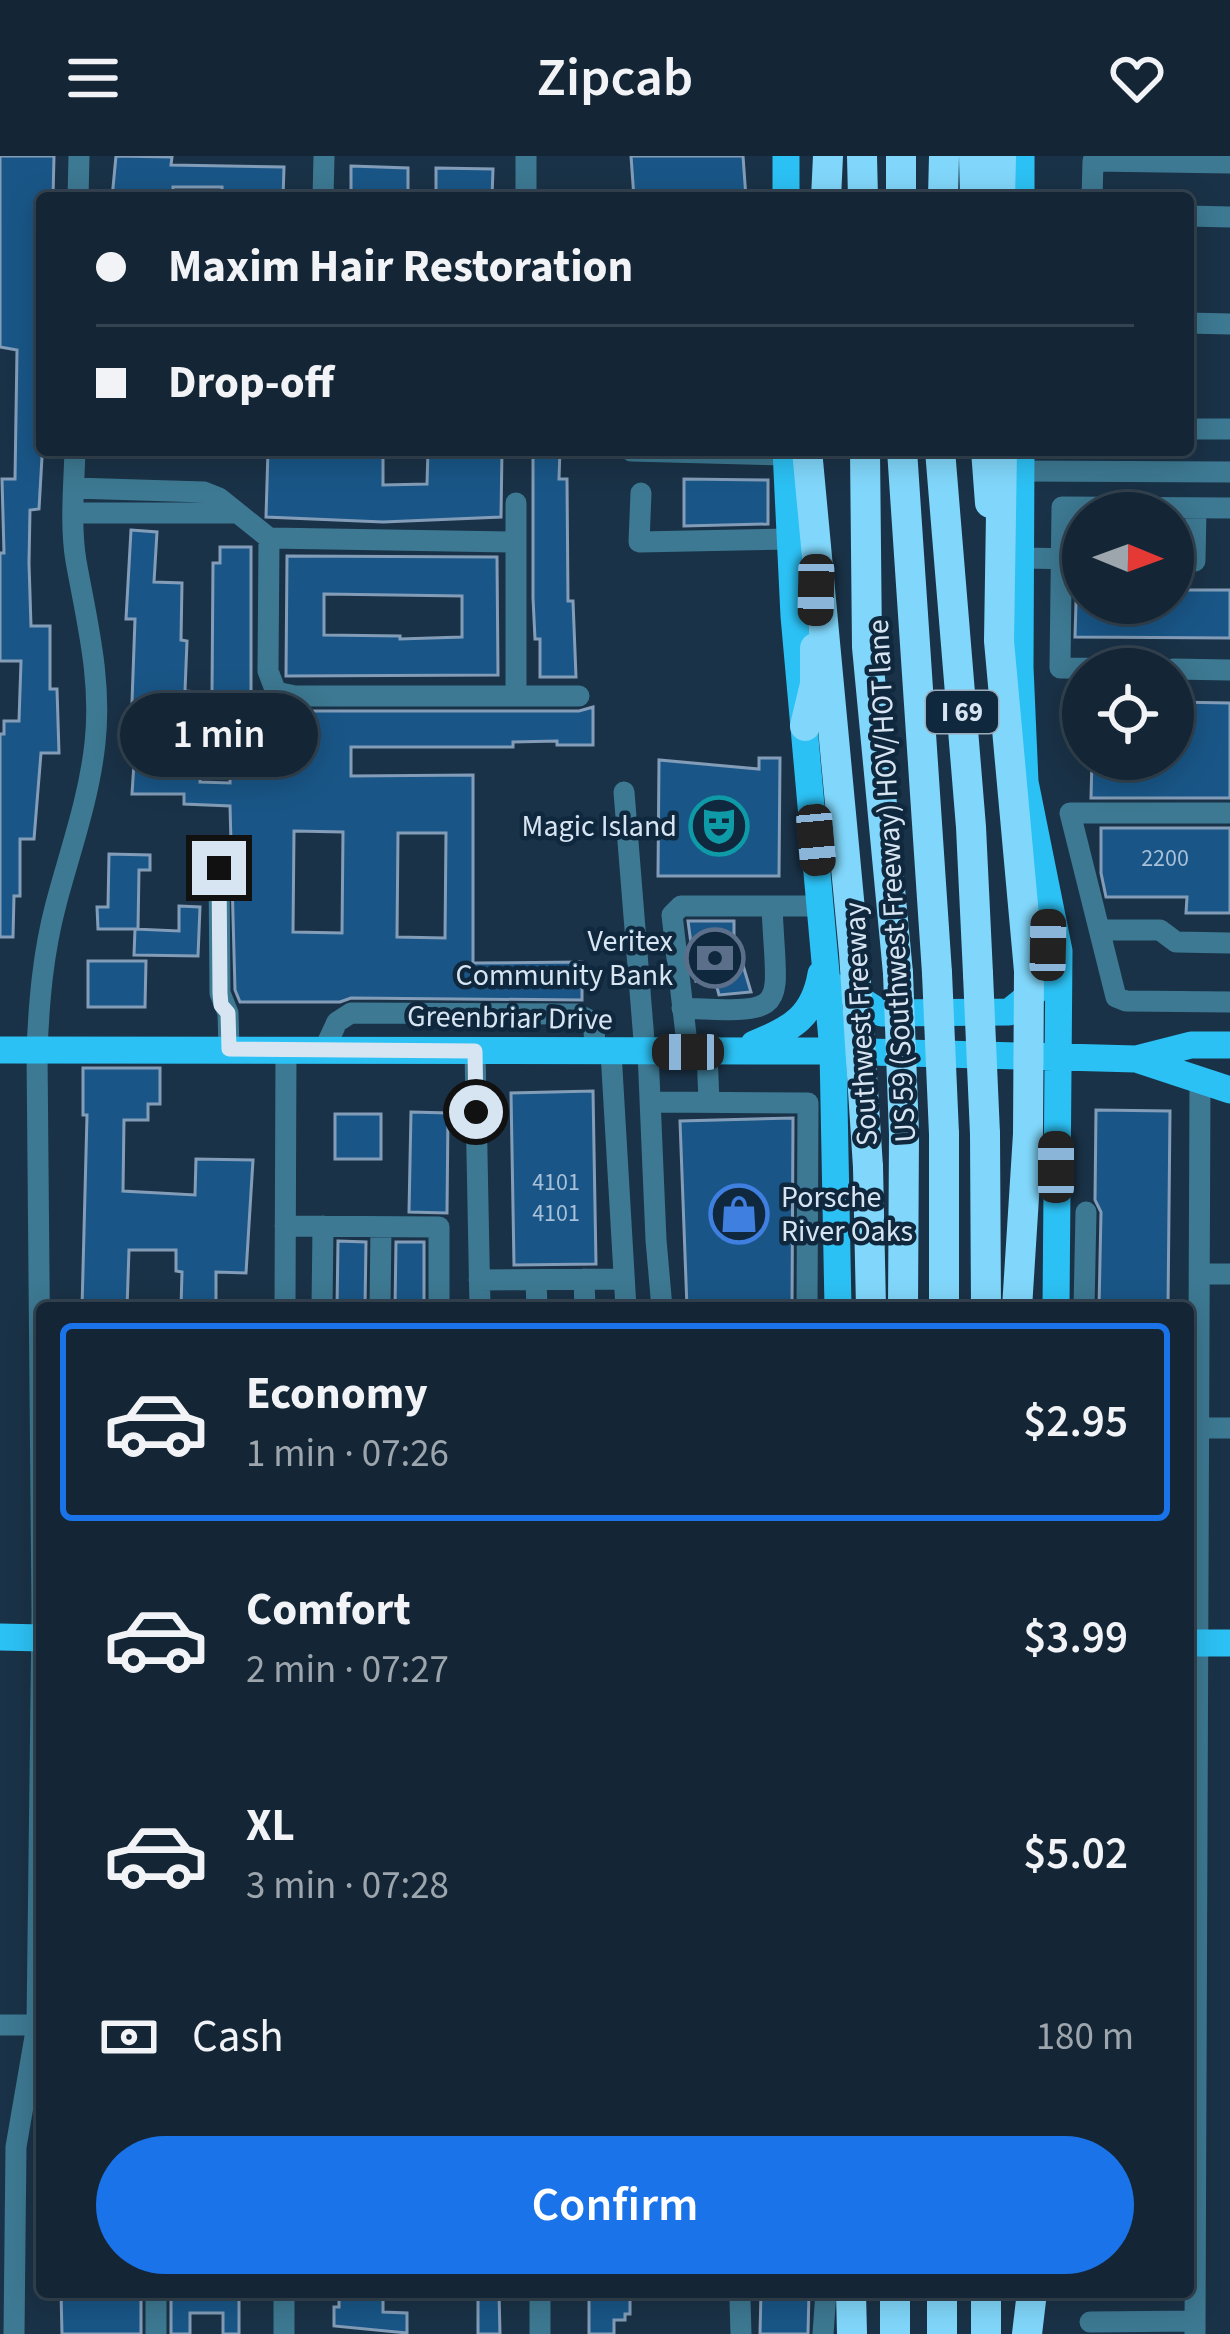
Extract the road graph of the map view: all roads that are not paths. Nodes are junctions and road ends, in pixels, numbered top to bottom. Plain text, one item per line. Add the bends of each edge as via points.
1 (79, 156) edge
2 (324, 156) edge
3 (526, 156) edge
4 (786, 156) edge
5 (807, 156) edge
6 (828, 156) edge
7 (862, 156) edge
8 (901, 156) edge
9 (944, 156) edge
10 (974, 156) edge
11 (1001, 156) edge
12 (1022, 156) edge
13 (1230, 163) edge
14 (78, 192) edge
15 (323, 192) edge
16 (526, 192) edge
17 (786, 192) edge
18 (808, 192) edge
19 (826, 192) edge
20 (863, 192) edge
21 (901, 192) edge
22 (943, 192) edge
23 (975, 192) edge
24 (1000, 192) edge
25 (1022, 192) edge
26 (1092, 192) edge
27 (1194, 216) edge
28 (1230, 217) edge
29 (1194, 323) edge
30 (1230, 324) edge
31 (1194, 428) edge
32 (1230, 429) edge
33 (74, 456) edge
34 (793, 456) edge
35 (793, 456) edge
36 (819, 456) edge
37 (865, 456) edge
38 (902, 456) edge
39 (940, 456) edge
40 (987, 456) edge
41 (1014, 457) edge
42 (1230, 472) edge
43 (74, 488) junction
44 (152, 489) junction
45 (641, 493) dead end
46 (516, 503) dead end
47 (1196, 508) joint
48 (1230, 508) edge
49 (73, 513) junction
50 (235, 513) junction
51 (152, 514) junction
52 (269, 538) junction
53 (790, 539) junction
54 (516, 542) junction
55 (1020, 558) junction
56 (1062, 559) edge
57 (1194, 561) edge
58 (1194, 669) edge
59 (1230, 670) edge
60 (516, 696) junction
61 (579, 696) dead end
62 (805, 726) junction
63 (1025, 782) junction
64 (624, 793) dead end
65 (1230, 813) edge
66 (1075, 831) junction
67 (1037, 836) junction
68 (219, 868) dead end
69 (1049, 891) junction
70 (772, 906) junction
71 (821, 906) junction
72 (1100, 930) junction
73 (1230, 943) edge
74 (825, 952) junction
75 (1230, 1002) edge
76 (682, 1008) junction
77 (1230, 1045) edge
78 (229, 1049) junction
79 (286, 1049) junction
80 (0, 1050) edge
81 (324, 1050) junction
82 (37, 1051) junction
83 (475, 1051) junction
84 (833, 1051) junction
85 (604, 1052) junction
86 (710, 1052) junction
87 (646, 1053) junction
88 (1057, 1057) junction
89 (1136, 1058) junction
90 (1200, 1080) junction
91 (1230, 1090) edge
92 (650, 1102) junction
93 (709, 1102) junction
94 (1086, 1212) dead end
95 (285, 1226) junction
96 (322, 1226) junction
97 (381, 1227) junction
98 (1200, 1274) junction
99 (1230, 1274) edge
100 (584, 1279) junction
101 (624, 1279) junction
102 (479, 1280) junction
103 (536, 1280) junction
104 (39, 1302) edge
105 (285, 1302) edge
106 (322, 1302) edge
107 (380, 1302) edge
108 (439, 1302) edge
109 (480, 1302) edge
110 (537, 1302) edge
111 (585, 1302) edge
112 (626, 1302) edge
113 (662, 1302) edge
114 (807, 1302) edge
115 (838, 1302) edge
116 (871, 1302) edge
117 (903, 1302) edge
118 (944, 1302) edge
119 (986, 1302) edge
120 (1017, 1302) edge
121 (1056, 1302) edge
122 (1084, 1302) edge
123 (1194, 1391) edge
124 (1200, 1427) junction
125 (1230, 1428) edge
126 (1194, 1456) edge
127 (0, 1637) edge
128 (36, 1638) edge
129 (1230, 1642) edge
130 (1194, 1643) edge
131 (1194, 1686) edge
132 (1194, 1739) edge
133 (0, 2025) edge
134 (36, 2025) edge
135 (36, 2031) edge
136 (1194, 2059) edge
137 (156, 2298) edge
138 (284, 2298) edge
139 (540, 2298) edge
140 (826, 2298) edge
141 (850, 2298) edge
142 (896, 2298) edge
143 (942, 2298) edge
144 (986, 2298) edge
145 (1031, 2298) edge
146 (740, 2301) dead end
147 (1090, 2322) dead end
148 (1195, 2327) edge
149 (14, 2334) edge
150 (156, 2334) edge
151 (284, 2334) edge
152 (539, 2334) edge
153 (741, 2334) edge
154 (824, 2334) edge
155 (852, 2334) edge
156 (895, 2334) edge
157 (942, 2334) edge
158 (986, 2334) edge
159 (1028, 2334) edge

1 - 14 street
2 - 15 street
3 - 16 street
4 - 17 main road
5 - 18 highway
6 - 19 highway
7 - 20 highway
8 - 21 highway
9 - 22 highway
10 - 23 highway
11 - 24 highway
12 - 25 main road
13 - 26 street via 1093,161
27 - 28 street
29 - 30 street
31 - 32 street
33 - 43 street
34 - 53 main road
35 - 116 highway, bridge via 854,953
36 - 62 highway via 815,684
37 - 117 highway, Southwest Freeway, bridge via 867,647 898,974
38 - 118 highway, US 59 (Southwest Freeway) HOV/HOT lane, bridge via 937,973
39 - 119 highway, I 69, bridge via 971,827
40 - 63 highway via 1003,650
41 - 42 street
41 - 55 main road
41 - 120 highway, bridge via 999,641 1029,971
43 - 44 street
43 - 49 street
44 - 50 street via 204,492
44 - 51 street
45 - 53 street via 639,542
46 - 54 street
47 - 48 street
47 - 57 street
49 - 51 street
49 - 82 street via 94,646 95,743 46,945
50 - 51 street
50 - 52 street
52 - 54 street
52 - 60 street via 268,670 276,692
53 - 62 main road
54 - 60 street
55 - 56 street
55 - 63 main road
58 - 59 street
60 - 61 street
62 - 71 main road
63 - 67 main road
64 - 87 street
65 - 66 street via 1070,812
66 - 67 street
66 - 72 street
67 - 69 main road
68 - 78 street
69 - 74 main road via 1040,987 1009,1012 881,1013 845,993
69 - 88 main road via 1058,951
70 - 71 street
70 - 76 street via 770,1003 745,1012
70 - 76 street via 681,906 672,915
71 - 74 main road
72 - 73 street
72 - 75 street via 1116,997
74 - 84 main road
74 - 86 main road via 810,1012 792,1029
76 - 86 street
77 - 89 main road
78 - 79 main road, Greenbriar Drive
78 - 82 main road, Greenbriar Drive
79 - 81 main road, Greenbriar Drive
79 - 95 street
80 - 82 main road, Greenbriar Drive
81 - 83 main road, Greenbriar Drive
81 - 85 street via 337,1022 352,1013 577,1014 593,1022
82 - 104 street
83 - 85 main road, Greenbriar Drive
83 - 102 street
84 - 86 main road, Greenbriar Drive
84 - 88 main road, Greenbriar Drive
84 - 115 main road
85 - 87 main road, Greenbriar Drive
85 - 101 street
86 - 87 main road, Greenbriar Drive
86 - 93 street
87 - 92 street
88 - 89 main road, Greenbriar Drive
88 - 121 main road
89 - 90 main road, Greenbriar Drive
90 - 91 main road, Greenbriar Drive
90 - 98 street
92 - 93 street
92 - 113 street
93 - 114 street via 808,1103
94 - 122 street
95 - 96 street
95 - 105 street
96 - 97 street
96 - 106 street
97 - 107 street
97 - 108 street via 440,1227
98 - 99 street
98 - 123 street
100 - 101 street
100 - 103 street
100 - 111 street
101 - 112 street
102 - 103 street
102 - 109 street
103 - 110 street
123 - 124 street
124 - 125 street
124 - 126 street
126 - 130 street
127 - 128 main road
129 - 130 main road
130 - 131 street
131 - 132 street
133 - 134 street
135 - 149 street via 16,2146
136 - 148 street
137 - 150 street
138 - 151 street
139 - 152 street
140 - 154 street
141 - 155 highway
142 - 156 highway
143 - 157 highway
144 - 158 highway
145 - 159 highway
146 - 153 street
147 - 148 street

